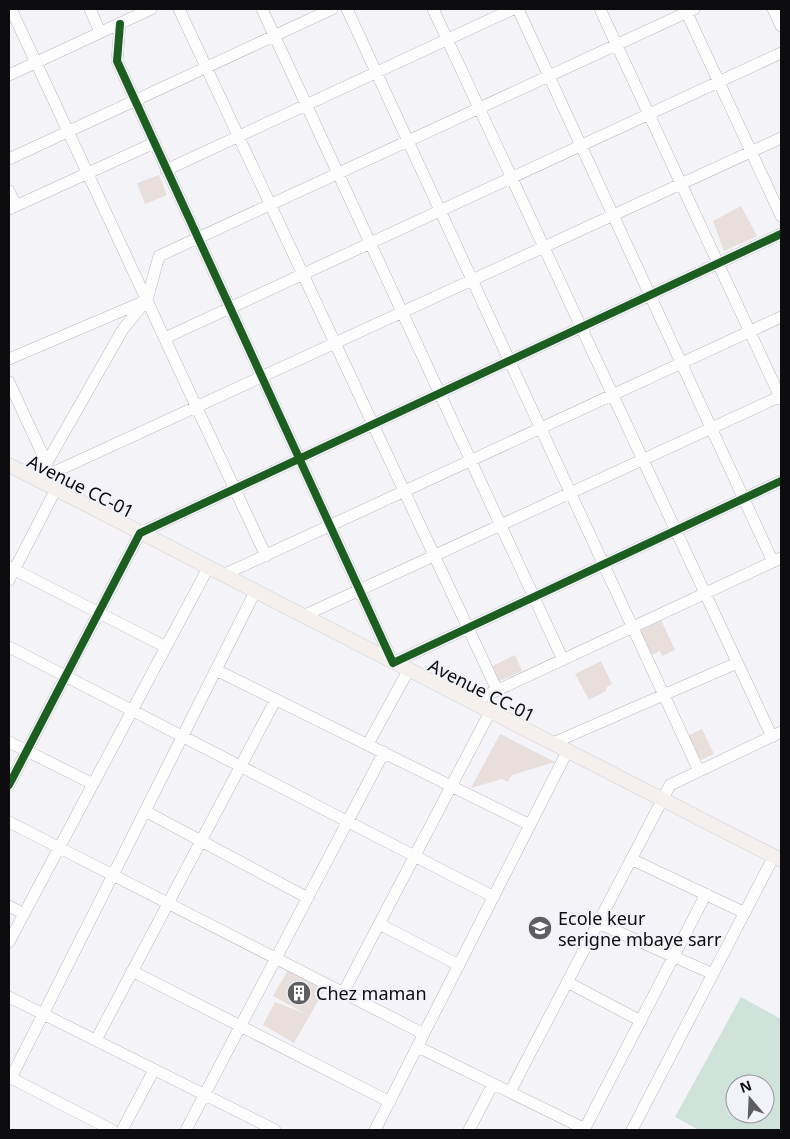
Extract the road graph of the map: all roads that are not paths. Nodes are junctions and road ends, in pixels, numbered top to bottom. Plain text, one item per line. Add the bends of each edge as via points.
1 (11, 9) edge
2 (90, 9) edge
3 (151, 9) edge
4 (179, 9) edge
5 (262, 9) edge
6 (332, 9) edge
7 (347, 9) edge
8 (433, 9) edge
9 (512, 9) edge
10 (518, 9) edge
11 (600, 9) edge
12 (773, 9) edge
13 (689, 10) edge
14 (120, 24) junction
15 (781, 26) edge
16 (100, 32) junction
17 (274, 36) junction
18 (447, 39) junction
19 (617, 44) junction
20 (781, 53) edge
21 (36, 62) junction
22 (206, 67) junction
23 (376, 72) junction
24 (9, 74) edge
25 (549, 76) junction
26 (719, 82) junction
27 (134, 101) junction
28 (306, 105) junction
29 (479, 108) junction
30 (649, 114) junction
31 (68, 131) junction
32 (238, 136) junction
33 (781, 138) edge
34 (408, 141) junction
35 (154, 143) junction
36 (581, 146) junction
37 (751, 152) junction
38 (9, 159) edge
39 (166, 170) junction
40 (88, 173) junction
41 (338, 173) junction
42 (511, 178) junction
43 (681, 183) junction
44 (9, 191) edge
45 (270, 204) junction
46 (12, 208) edge
47 (440, 211) junction
48 (613, 215) junction
49 (781, 216) edge
50 (781, 234) edge
51 (198, 238) junction
52 (370, 243) junction
53 (543, 247) junction
54 (718, 263) junction
55 (303, 274) junction
56 (472, 280) junction
57 (650, 295) junction
58 (147, 300) junction
59 (230, 308) junction
60 (402, 312) junction
61 (781, 317) edge
62 (580, 328) junction
63 (750, 332) junction
64 (165, 338) junction
65 (335, 343) junction
66 (9, 359) edge
67 (509, 360) junction
68 (682, 363) junction
69 (261, 377) junction
70 (9, 382) edge
71 (440, 393) junction
72 (612, 395) junction
73 (781, 397) edge
74 (197, 406) junction
75 (373, 424) junction
76 (541, 428) junction
77 (711, 428) junction
78 (299, 459) junction
79 (642, 460) junction
80 (471, 461) junction
81 (47, 464) junction
82 (9, 465) edge
83 (38, 480) junction
84 (781, 481) edge
85 (235, 488) junction
86 (56, 489) junction
87 (404, 492) junction
88 (571, 493) junction
89 (744, 499) junction
90 (501, 525) junction
91 (330, 526) junction
92 (676, 530) junction
93 (140, 533) junction
94 (266, 556) junction
95 (434, 556) junction
96 (777, 560) edge
97 (604, 564) junction
98 (208, 568) junction
99 (11, 572) edge
100 (223, 576) junction
101 (359, 590) junction
102 (255, 592) junction
103 (705, 594) junction
104 (534, 597) junction
105 (99, 612) junction
106 (302, 616) junction
107 (633, 627) junction
108 (468, 628) junction
109 (166, 646) junction
110 (9, 647) edge
111 (563, 660) junction
112 (737, 662) junction
113 (393, 663) junction
114 (216, 670) junction
115 (408, 671) junction
116 (66, 676) junction
117 (497, 690) junction
118 (664, 695) junction
119 (276, 699) junction
120 (472, 702) junction
121 (132, 711) junction
122 (490, 712) junction
123 (777, 734) edge
124 (183, 737) junction
125 (9, 742) edge
126 (553, 743) junction
127 (368, 744) junction
128 (568, 750) junction
129 (26, 752) junction
130 (384, 752) junction
131 (240, 766) junction
132 (699, 771) junction
133 (93, 784) junction
134 (9, 785) edge
135 (451, 786) junction
136 (662, 799) junction
137 (145, 811) junction
138 (9, 822) edge
139 (348, 822) junction
140 (530, 825) junction
141 (201, 840) junction
142 (59, 848) junction
143 (415, 856) junction
144 (778, 858) edge
145 (631, 859) junction
146 (113, 875) junction
147 (706, 894) junction
148 (494, 897) junction
149 (308, 898) junction
150 (168, 903) junction
151 (9, 906) edge
152 (745, 913) junction
153 (24, 914) junction
154 (598, 922) junction
155 (379, 924) junction
156 (9, 942) edge
157 (674, 956) junction
158 (276, 959) junction
159 (459, 965) junction
160 (132, 971) junction
161 (713, 974) junction
162 (567, 982) junction
163 (343, 993) junction
164 (9, 997) edge
165 (43, 1014) junction
166 (641, 1021) junction
167 (241, 1026) junction
168 (424, 1034) junction
169 (96, 1040) junction
170 (418, 1047) junction
171 (154, 1070) junction
172 (10, 1077) edge
173 (493, 1084) junction
174 (510, 1092) junction
175 (205, 1095) junction
176 (390, 1102) junction
177 (112, 1130) edge
178 (122, 1130) edge
179 (186, 1130) edge
180 (275, 1130) edge
181 (375, 1130) edge
182 (469, 1130) edge
183 (585, 1130) edge
184 (632, 1130) edge

1 - 21 street
2 - 16 street
3 - 14 street
4 - 22 street
5 - 17 street
6 - 17 street
7 - 23 street
8 - 18 street
9 - 18 street
10 - 25 street
11 - 19 street
12 - 15 street
13 - 19 street
13 - 26 street
14 - 16 street
14 - 27 street via 117,60
16 - 21 street
17 - 22 street
17 - 28 street
18 - 23 street
18 - 29 street
19 - 25 street
19 - 30 street
20 - 26 street
21 - 24 street
21 - 31 street
22 - 27 street
22 - 32 street
23 - 28 street
23 - 34 street
25 - 29 street
25 - 36 street
26 - 30 street
26 - 37 street
27 - 31 street
27 - 35 street
28 - 32 street
28 - 41 street
29 - 34 street
29 - 42 street
30 - 36 street
30 - 43 street
31 - 38 street
31 - 40 street
32 - 39 street
32 - 45 street
33 - 37 street
34 - 41 street
34 - 47 street
35 - 39 street
35 - 40 street
36 - 42 street
36 - 48 street
37 - 43 street
37 - 49 street
39 - 51 street
40 - 46 street
40 - 58 street
41 - 45 street
41 - 52 street
42 - 47 street
42 - 53 street
43 - 48 street
43 - 54 street
44 - 46 street
45 - 51 street
45 - 55 street
47 - 52 street
47 - 56 street
48 - 53 street
48 - 57 street
50 - 54 street
51 - 58 street via 158,256
51 - 59 street
52 - 55 street
52 - 60 street
53 - 56 street
53 - 62 street
54 - 57 street
54 - 63 street
55 - 59 street
55 - 65 street
56 - 60 street
56 - 67 street
57 - 62 street
57 - 68 street
58 - 64 street
58 - 66 street
58 - 81 street via 123,329
59 - 64 street
59 - 69 street
60 - 65 street
60 - 71 street
61 - 63 street
62 - 67 street
62 - 72 street
63 - 68 street
63 - 73 street
64 - 74 street
65 - 69 street
65 - 75 street
67 - 71 street
67 - 76 street
68 - 72 street
68 - 77 street
69 - 74 street
69 - 78 street
70 - 81 street
71 - 75 street
71 - 80 street
72 - 76 street
72 - 79 street
73 - 77 street
74 - 83 street
74 - 85 street
75 - 78 street
75 - 87 street
76 - 80 street
76 - 88 street
77 - 79 street
77 - 89 street
78 - 85 street
78 - 91 street
79 - 88 street
79 - 92 street
80 - 87 street
80 - 90 street
81 - 83 street
82 - 83 main road, Avenue CC-01
83 - 86 main road, Avenue CC-01
84 - 89 street
85 - 93 street
85 - 94 street
86 - 93 main road, Avenue CC-01
86 - 99 street
87 - 91 street
87 - 95 street
88 - 90 street
88 - 97 street
89 - 92 street
89 - 96 street
90 - 95 street
90 - 104 street
91 - 94 street
91 - 101 street
92 - 97 street
92 - 103 street
93 - 98 main road, Avenue CC-01
93 - 105 street
94 - 100 street
95 - 101 street
95 - 108 street
96 - 103 street
97 - 104 street
97 - 107 street
98 - 100 main road, Avenue CC-01
98 - 109 street
99 - 105 street
100 - 102 main road, Avenue CC-01
101 - 106 street
101 - 113 street
102 - 106 main road, Avenue CC-01
102 - 114 street
103 - 107 street
103 - 112 street
104 - 108 street
104 - 111 street
105 - 109 street
105 - 116 street
106 - 113 main road, Avenue CC-01
107 - 111 street
107 - 118 street
108 - 113 street
108 - 117 street
109 - 121 street
110 - 116 street
111 - 117 street
112 - 118 street
112 - 123 street
113 - 115 main road, Avenue CC-01
114 - 119 street
114 - 124 street
115 - 120 main road, Avenue CC-01
115 - 127 street
116 - 121 street
116 - 129 street
117 - 120 street
118 - 126 street
118 - 132 street
119 - 127 street
119 - 131 street
120 - 122 main road, Avenue CC-01
121 - 124 street
121 - 133 street
122 - 126 main road, Avenue CC-01
122 - 135 street
123 - 132 street
124 - 131 street
124 - 137 street
125 - 129 street
126 - 128 main road, Avenue CC-01
127 - 130 street
128 - 136 main road, Avenue CC-01
128 - 140 street
129 - 133 street
129 - 134 street
130 - 135 street
130 - 139 street
131 - 139 street
131 - 141 street
132 - 136 street via 670,785
133 - 142 street
135 - 140 street
135 - 143 street
136 - 144 main road, Avenue CC-01
136 - 145 street
137 - 141 street
137 - 146 street
138 - 142 street
139 - 143 street
139 - 149 street
140 - 148 street
141 - 149 street
141 - 150 street
142 - 146 street
142 - 153 street
143 - 148 street
143 - 155 street
144 - 152 street
145 - 147 street
145 - 154 street
146 - 150 street
146 - 165 street
147 - 152 street
147 - 157 street
148 - 159 street
149 - 158 street
150 - 158 street
150 - 160 street
151 - 153 street
152 - 161 street
153 - 156 street
154 - 157 street
154 - 162 street
155 - 159 street
155 - 163 street
157 - 161 street
157 - 166 street
158 - 163 street
158 - 167 street
159 - 168 street
160 - 167 street
160 - 169 street
161 - 184 street
162 - 166 street
162 - 174 street
163 - 168 street
164 - 165 street
165 - 169 street
165 - 172 street
166 - 183 street
167 - 175 street
167 - 176 street
168 - 170 street
169 - 171 street
170 - 173 street
170 - 176 street
171 - 175 street
171 - 178 street
172 - 177 street
173 - 174 street
173 - 182 street
174 - 183 street
175 - 179 street
175 - 180 street
176 - 181 street

